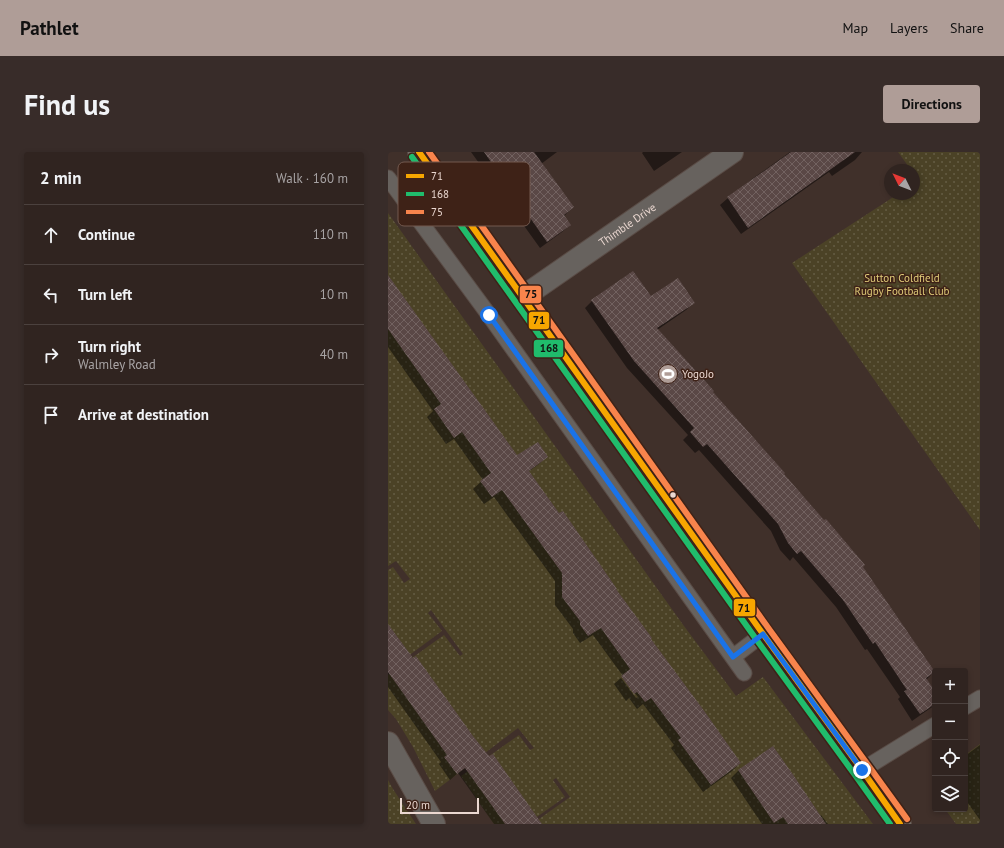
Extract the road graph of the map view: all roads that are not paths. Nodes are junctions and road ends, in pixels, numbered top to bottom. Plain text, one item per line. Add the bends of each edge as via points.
1 (419, 152) edge
2 (732, 152) edge
3 (426, 162) edge
4 (388, 178) edge
5 (398, 192) edge
6 (423, 226) edge
7 (472, 226) edge
8 (523, 297) junction
9 (763, 634) junction
10 (733, 657) junction
11 (744, 673) dead end
12 (980, 698) edge
13 (968, 705) edge
14 (932, 728) edge
15 (388, 743) edge
16 (862, 770) junction
17 (434, 824) edge
18 (900, 824) edge

1 - 3 main road
2 - 8 street, Thimble Drive
4 - 5 lane
6 - 10 lane
7 - 8 main road
8 - 9 main road
9 - 10 lane
9 - 16 main road
10 - 11 lane
12 - 13 lane
14 - 16 lane
15 - 17 street
16 - 18 main road

